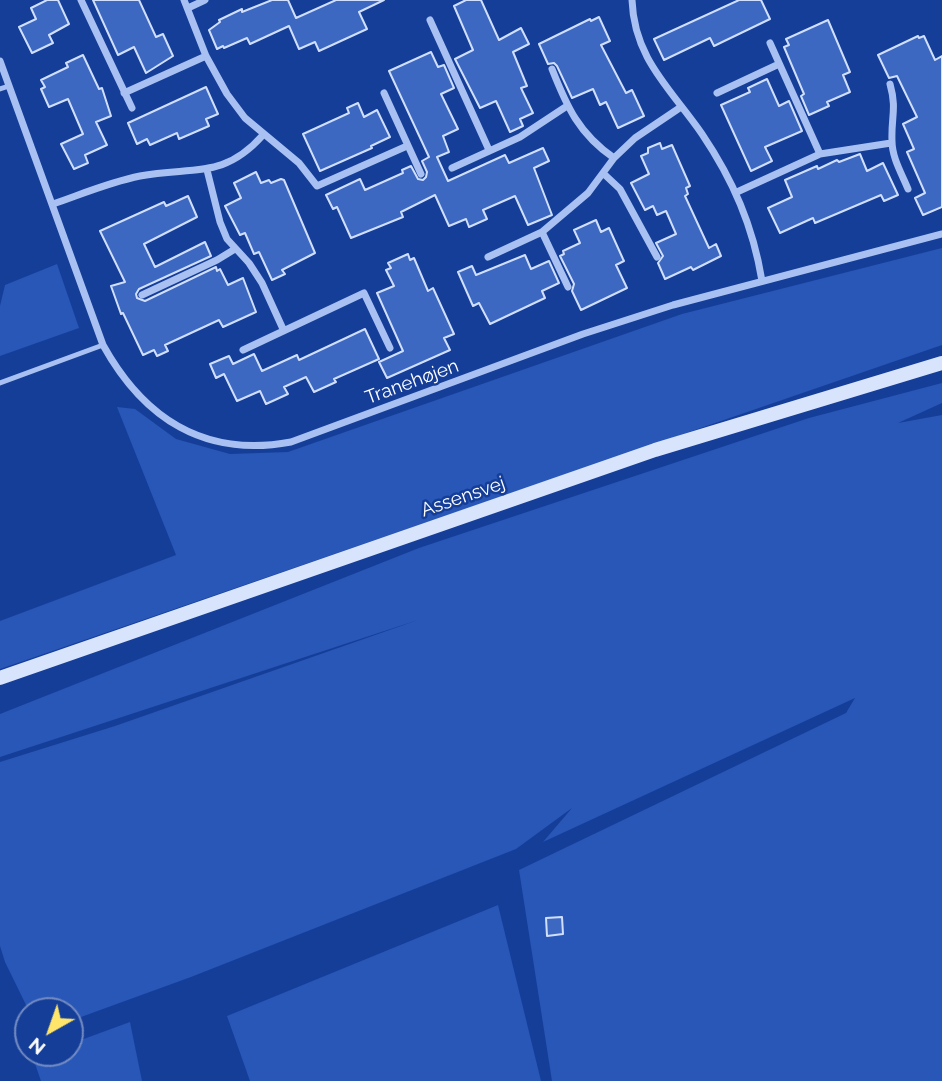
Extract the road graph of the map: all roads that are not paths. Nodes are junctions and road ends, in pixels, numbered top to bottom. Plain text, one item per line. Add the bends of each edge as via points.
1 (81, 0) edge
2 (205, 0) edge
3 (632, 0) edge
4 (186, 4) edge
5 (430, 20) dead end
6 (770, 43) dead end
7 (206, 56) junction
8 (0, 61) edge
9 (779, 64) junction
10 (552, 69) dead end
11 (890, 84) dead end
12 (9, 86) junction
13 (0, 89) edge
14 (124, 93) junction
15 (384, 93) dead end
16 (718, 93) dead end
17 (567, 106) junction
18 (681, 107) junction
19 (132, 108) dead end
20 (263, 135) junction
21 (891, 143) junction
22 (407, 146) junction
23 (489, 150) junction
24 (820, 154) junction
25 (614, 158) junction
26 (452, 168) dead end
27 (207, 170) junction
28 (421, 174) dead end
29 (604, 174) junction
30 (908, 189) dead end
31 (737, 192) junction
32 (53, 204) junction
33 (542, 232) junction
34 (942, 234) edge
35 (235, 250) junction
36 (488, 257) dead end
37 (657, 257) dead end
38 (762, 281) junction
39 (568, 287) dead end
40 (142, 295) dead end
41 (283, 329) junction
42 (103, 345) junction
43 (390, 348) dead end
44 (243, 350) dead end
45 (942, 363) edge
46 (0, 383) edge
47 (0, 678) edge

1 - 14 street
2 - 4 street
3 - 18 street via 643,51
4 - 7 street
5 - 23 street
6 - 9 street
7 - 14 street
7 - 20 street via 244,118
8 - 12 street, Tranehøjen
9 - 16 street
9 - 24 street
10 - 17 street
11 - 21 street via 895,103
12 - 13 lane
12 - 32 street, Tranehøjen
14 - 19 street
15 - 22 street
17 - 23 street via 520,137
17 - 25 street via 595,145
18 - 25 street
18 - 31 street
20 - 22 street via 299,163 317,186
20 - 27 street via 248,152
21 - 24 street
21 - 30 street
22 - 28 street
23 - 26 street
24 - 31 street
25 - 29 street
27 - 32 street via 142,176
27 - 35 street via 219,222
29 - 33 street
29 - 37 street via 620,189
31 - 38 street via 757,249
32 - 42 street, Tranehøjen
33 - 36 street
33 - 39 street
34 - 38 street, Tranehøjen
35 - 40 street
35 - 41 street via 262,283
38 - 42 street, Tranehøjen via 583,334 318,433 273,445 211,439 159,416 138,397
41 - 43 street, Tranehøjen via 364,293
41 - 44 street, Tranehøjen
42 - 46 lane
45 - 47 main road, Assensvej via 655,450

